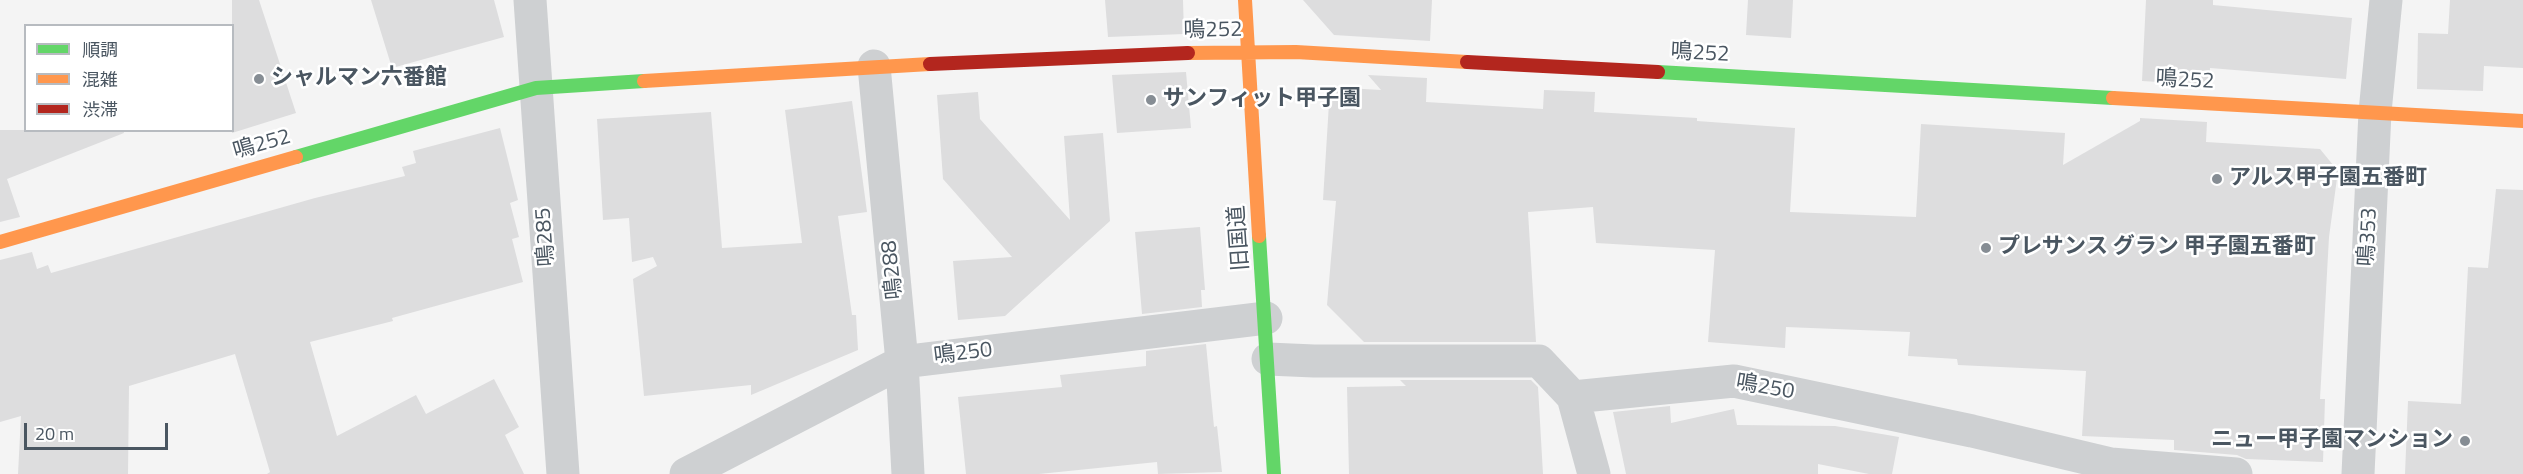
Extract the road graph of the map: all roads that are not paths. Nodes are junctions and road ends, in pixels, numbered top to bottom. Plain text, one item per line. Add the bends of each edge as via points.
1 (530, 0) edge
2 (1245, 0) edge
3 (2386, 0) edge
4 (1248, 51) junction
5 (873, 66) junction
6 (536, 88) junction
7 (2374, 112) junction
8 (2523, 121) edge
9 (0, 242) edge
10 (1266, 318) junction
11 (1268, 359) junction
12 (902, 362) junction
13 (1573, 397) junction
14 (2106, 469) edge
15 (563, 474) edge
16 (686, 474) edge
17 (908, 474) edge
18 (1274, 474) edge
19 (1594, 474) edge
20 (2235, 474) edge
21 (2358, 474) edge

1 - 6 street, 鳴285
2 - 4 street, 旧国道
3 - 7 street, 鳴353
4 - 5 street, 鳴252
4 - 7 street, 鳴252
4 - 10 street, 旧国道
5 - 6 street, 鳴252
5 - 12 street, 鳴288
6 - 9 street, 鳴252
6 - 15 street, 鳴285
7 - 8 street, 鳴252
7 - 21 street, 鳴353
10 - 11 street, 旧国道
10 - 12 street, 鳴250
11 - 13 street via 1539,361
11 - 18 street, 旧国道
12 - 16 street, 鳴250
12 - 17 street, 鳴288
13 - 14 street, 鳴250 via 1734,381 1972,431
13 - 19 street
14 - 20 street, 鳴250

